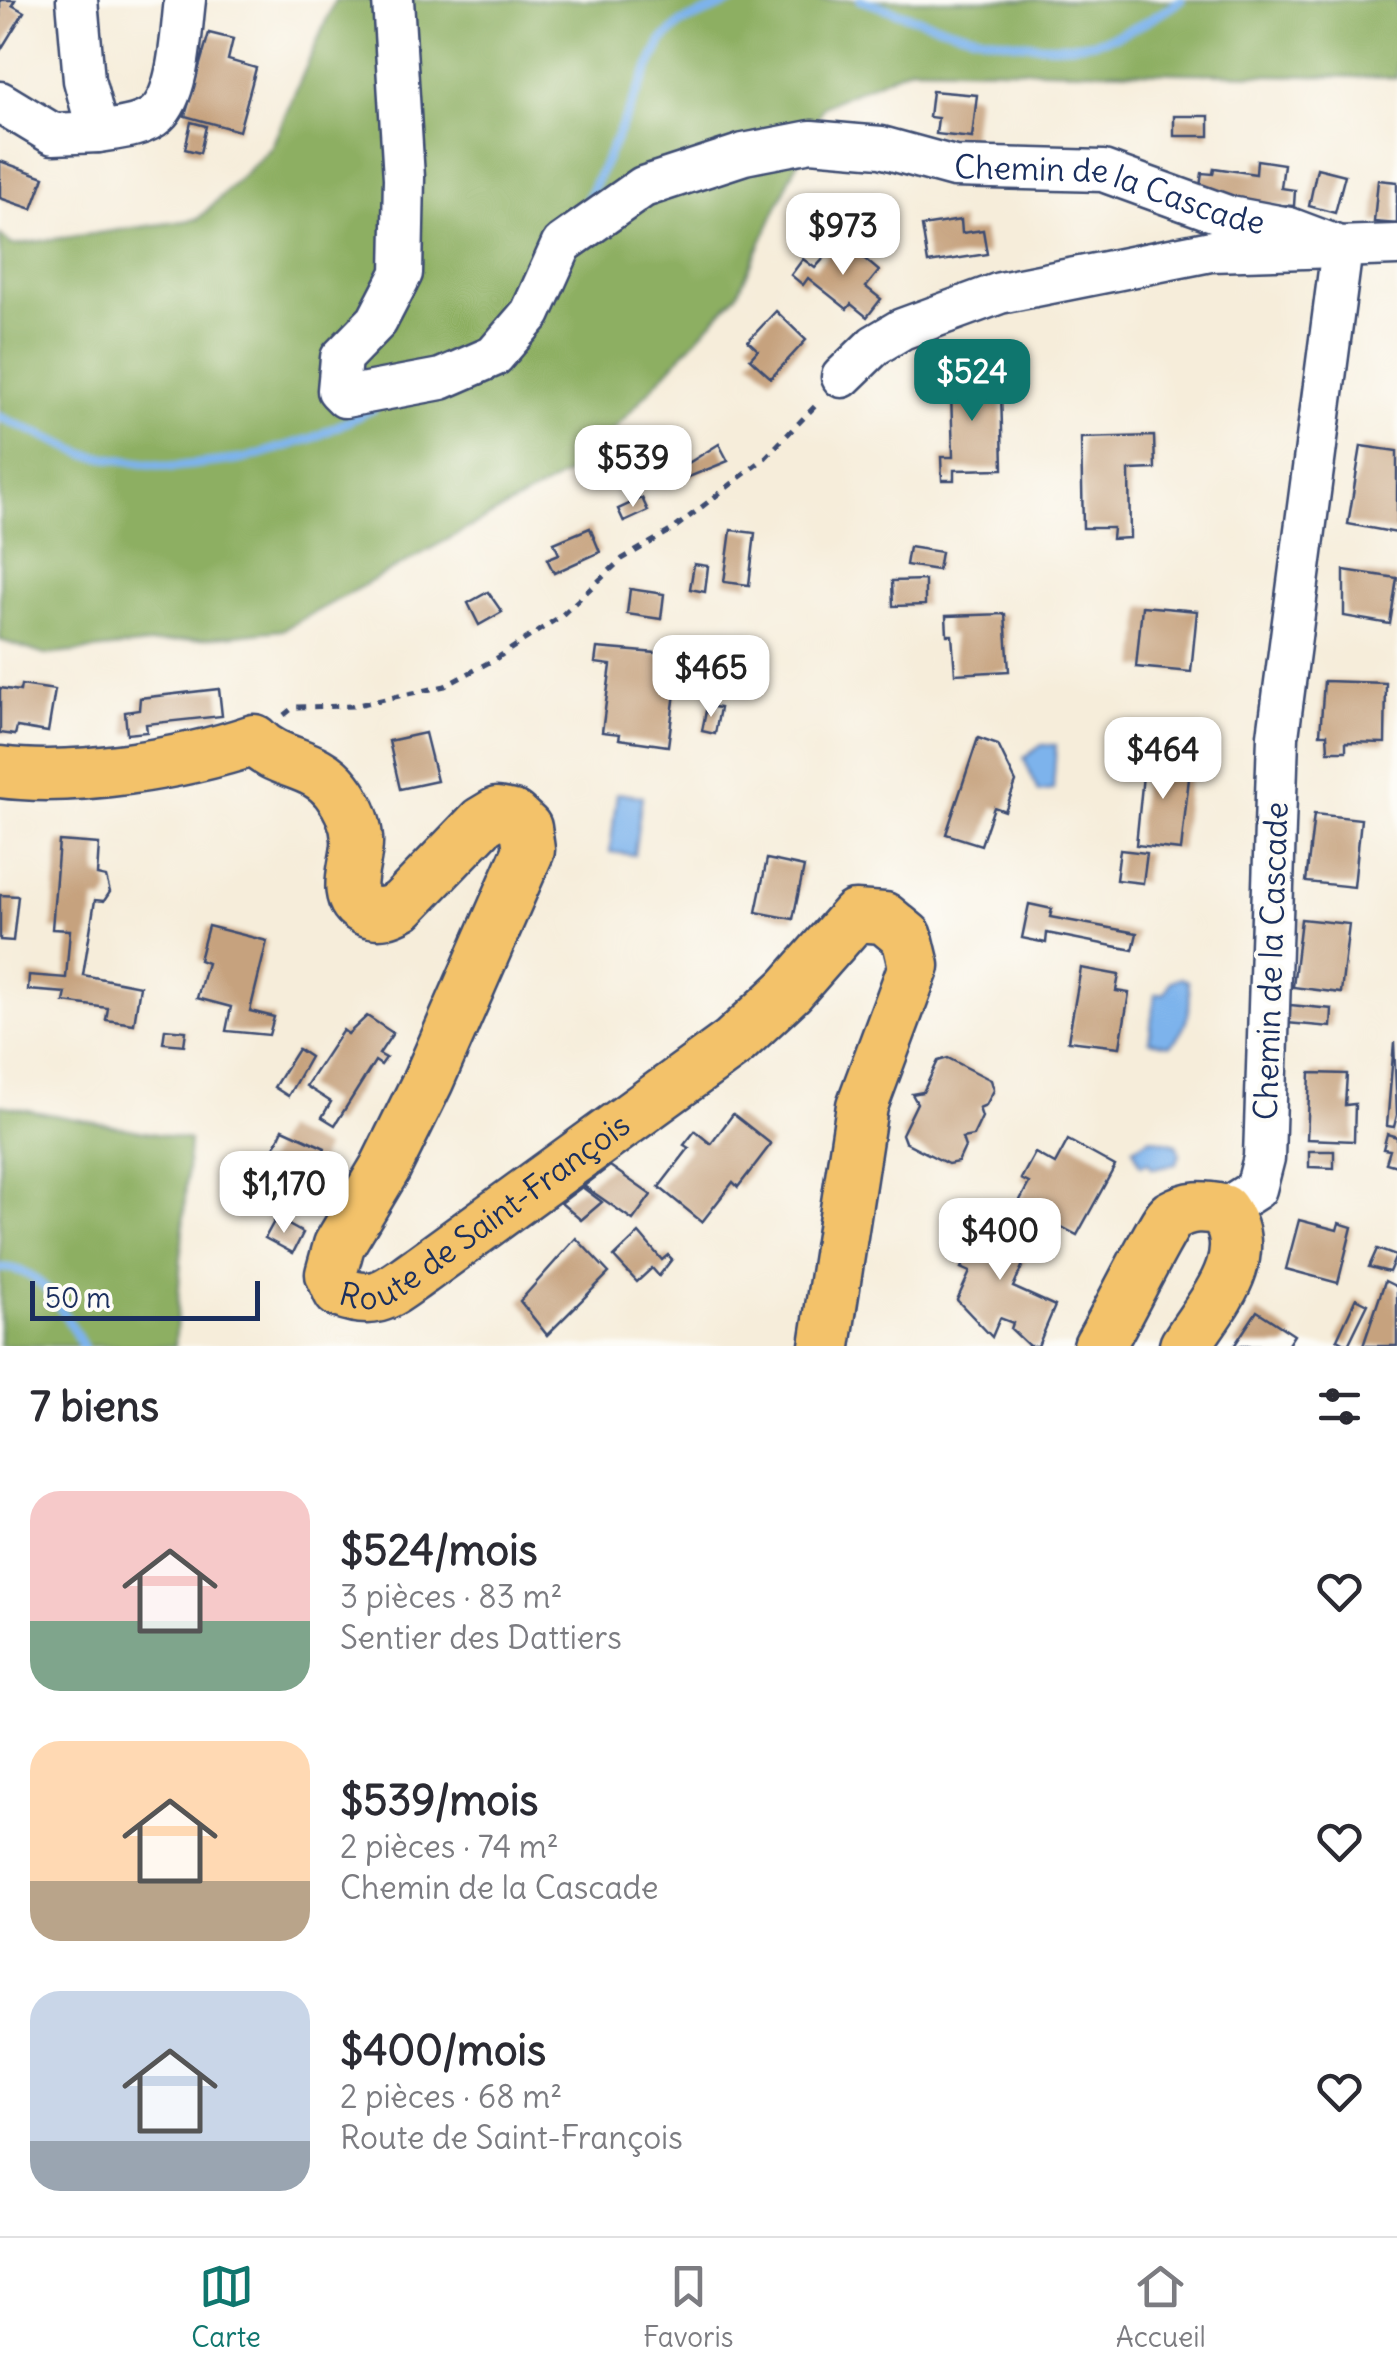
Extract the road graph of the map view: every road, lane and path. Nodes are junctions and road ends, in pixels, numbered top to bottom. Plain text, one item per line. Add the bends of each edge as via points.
1 (77, 0) edge
2 (185, 0) edge
3 (393, 0) edge
4 (0, 102) edge
5 (98, 132) junction
6 (1397, 244) edge
7 (1342, 248) junction
8 (842, 377) joint
9 (254, 740) junction
10 (0, 772) edge
11 (1223, 1210) junction
12 (825, 1346) edge
13 (1099, 1346) edge
14 (1185, 1346) edge

1 - 5 street via 84,80
2 - 5 street via 174,78 158,113
3 - 7 street, Chemin de la Cascade via 404,178 402,273 377,321 341,358 338,390 345,396 441,379 494,356 531,312 562,244 643,187 744,154 811,141 881,147 954,167 1103,171
4 - 5 street via 53,134
6 - 7 street
7 - 8 street via 1211,251 1000,293 902,329
7 - 11 street, Chemin de la Cascade via 1278,736 1264,1158 1256,1189
8 - 9 path via 765,458 672,530 622,558 561,616 497,658 445,686 353,706 294,707
9 - 10 main road via 216,753 109,768 35,776
9 - 12 main road, Route de Saint-François via 266,753 320,770 349,808 357,840 350,890 370,912 386,914 402,905 497,813 526,828 530,850 504,917 385,1168 338,1246 332,1274 339,1292 361,1300 381,1297 422,1270 733,1044 855,916 884,918 908,937 914,966 862,1106
11 - 13 main road via 1195,1205 1166,1218
11 - 14 main road via 1235,1227 1236,1264

